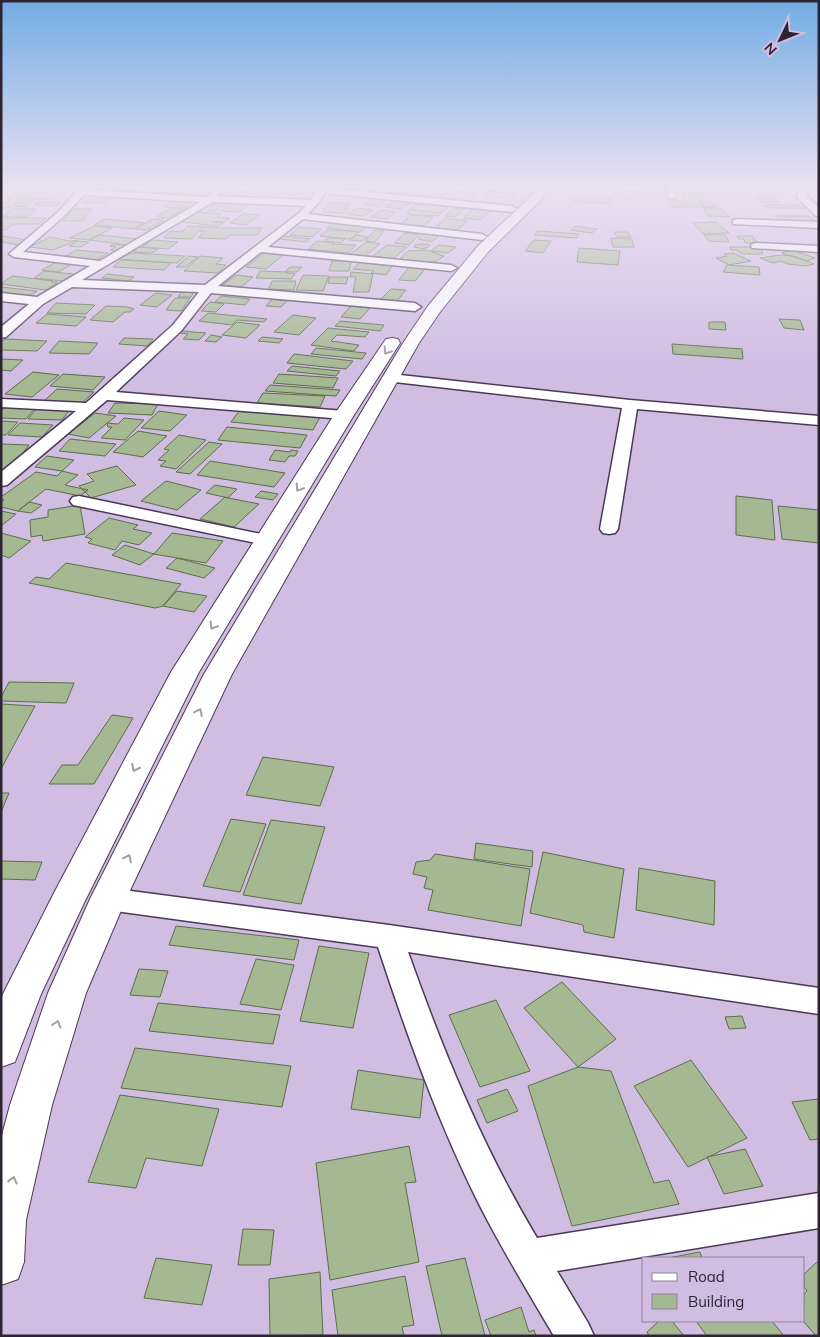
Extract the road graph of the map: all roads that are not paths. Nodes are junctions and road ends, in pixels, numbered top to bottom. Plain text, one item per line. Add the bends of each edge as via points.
1 (21, 248) edge
2 (127, 248) edge
3 (471, 248) edge
4 (484, 248) edge
5 (806, 248) edge
6 (259, 249) joint
7 (819, 249) edge
8 (100, 264) junction
9 (451, 268) junction
10 (69, 283) junction
11 (208, 289) junction
12 (1, 297) edge
13 (40, 301) junction
14 (415, 307) junction
15 (1, 334) edge
16 (391, 378) junction
17 (104, 395) junction
18 (1, 403) edge
19 (630, 404) junction
20 (88, 407) junction
21 (344, 415) junction
22 (819, 421) edge
23 (1, 481) edge
24 (79, 501) dead end
25 (610, 529) dead end
26 (266, 540) junction
27 (108, 899) junction
28 (389, 937) junction
29 (819, 1001) edge
30 (1, 1050) edge
31 (819, 1210) edge
32 (528, 1258) junction
33 (1, 1262) edge
34 (576, 1336) edge

1 - 8 street via 14,254
2 - 8 street
3 - 9 main road
4 - 16 main road via 411,343
5 - 7 street
6 - 9 street
6 - 11 street
8 - 10 street
9 - 14 main road
10 - 11 street
10 - 13 street
11 - 14 street
11 - 17 street via 176,328
12 - 13 street
13 - 15 street
14 -> 21 main road
16 - 19 street
27 -> 16 main road via 218,674
17 - 20 street
17 - 21 street
18 - 20 street
19 - 22 street
19 - 25 street
20 - 23 street
21 -> 26 main road
24 - 26 street
26 -> 30 main road via 184,672 66,903 22,994
27 - 28 street
33 -> 27 main road via 3,1220 30,1105 67,994
28 - 29 street
28 - 32 street via 427,1048 481,1172
31 - 32 street
32 - 34 street

